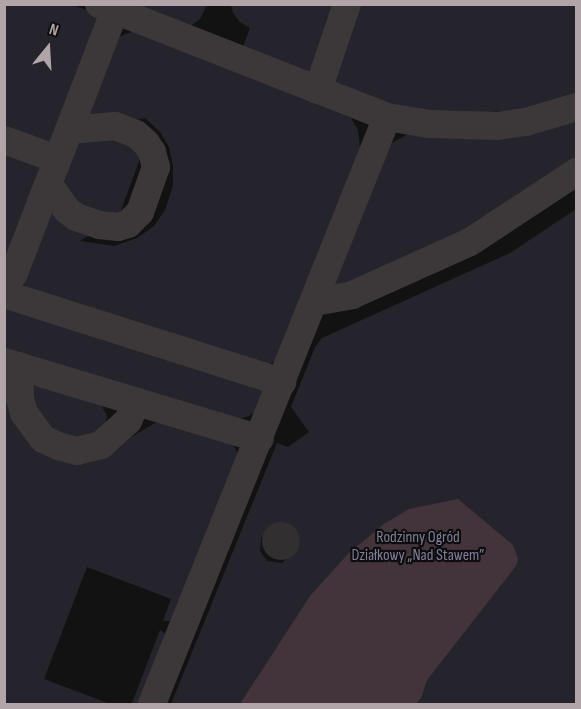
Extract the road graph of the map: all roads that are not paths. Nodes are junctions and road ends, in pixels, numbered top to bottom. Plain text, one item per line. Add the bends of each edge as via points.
1 (346, 4) edge
2 (107, 8) edge
3 (318, 90) junction
4 (576, 108) edge
5 (387, 117) junction
6 (69, 130) junction
7 (4, 140) edge
8 (57, 159) junction
9 (576, 172) edge
10 (47, 188) junction
11 (4, 292) edge
12 (314, 302) junction
13 (12, 364) edge
14 (282, 382) junction
15 (136, 402) junction
16 (260, 439) junction
17 (152, 705) edge

1 - 3 lane
2 - 3 lane
2 - 6 lane
3 - 5 lane
4 - 5 lane via 497,126 429,124
5 - 12 lane
6 - 8 lane
6 - 10 lane via 115,126 136,134 146,143 156,167 140,212 128,224 99,225 76,217
7 - 8 lane
8 - 10 lane
9 - 12 lane via 470,242 352,295
10 - 11 lane
11 - 14 lane
12 - 14 lane
13 - 15 lane
13 - 15 lane via 24,413 43,439 58,447 77,452 101,445 128,421
14 - 16 lane
15 - 16 lane
16 - 17 lane via 171,630

